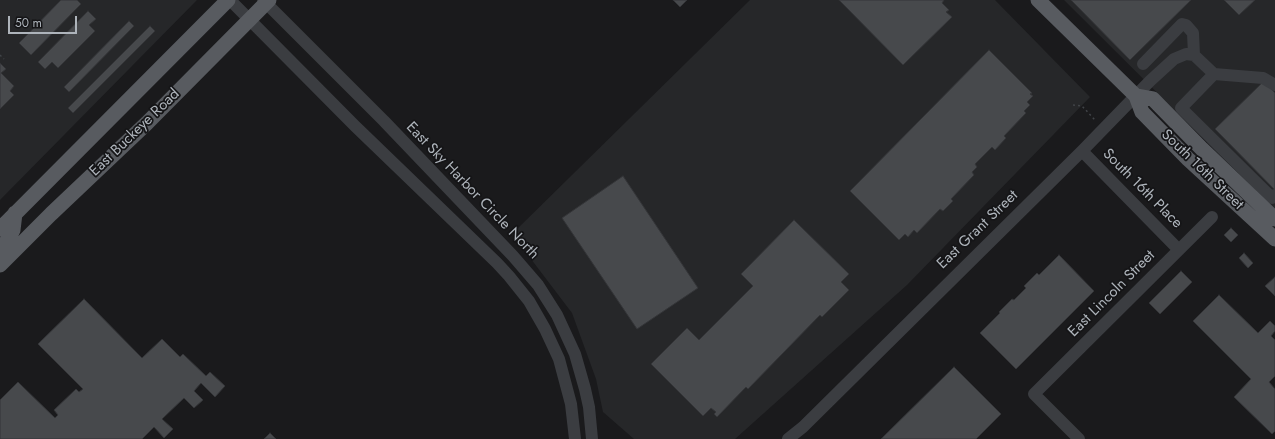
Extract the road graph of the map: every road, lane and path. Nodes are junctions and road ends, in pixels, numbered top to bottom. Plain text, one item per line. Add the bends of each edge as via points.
1 (229, 0) edge
2 (1038, 0) edge
3 (266, 1) edge
4 (250, 20) junction
5 (0, 55) edge
6 (1194, 55) junction
7 (4, 59) dead end
8 (1143, 64) dead end
9 (1214, 74) junction
10 (1275, 85) edge
11 (1136, 96) junction
12 (1073, 105) dead end
13 (1095, 120) dead end
14 (1082, 151) junction
15 (1274, 198) edge
16 (15, 213) junction
17 (1212, 216) dead end
18 (1275, 219) edge
19 (0, 229) edge
20 (1275, 239) edge
21 (0, 250) edge
22 (1179, 250) junction
23 (0, 265) edge
24 (575, 439) edge
25 (592, 439) edge
26 (788, 439) edge
27 (1079, 439) edge

1 - 4 street
1 - 16 main road, East Buckeye Road
2 - 11 main road, South 16th Street
3 - 4 main road, East Buckeye Road
3 - 25 street, East Sky Harbor Circle North via 384,121 538,285 557,316 575,354 589,407
4 - 23 main road, East Buckeye Road
4 - 24 street via 509,276 529,301 559,359 571,404
5 - 7 path
6 - 8 street via 1193,34 1182,24
6 - 9 street
6 - 11 street, East Grant Street via 1186,54 1174,59
9 - 10 street via 1262,78
9 - 15 street via 1181,108
11 - 14 street, East Grant Street
11 - 18 main road, South 16th Street via 1153,99
11 - 20 main road, South 16th Street via 1142,112 1188,159
12 - 13 path via 1082,106
14 - 22 street, South 16th Place
14 - 26 street, East Grant Street
16 - 19 main road, East Buckeye Road
16 - 21 main road via 13,230
17 - 22 street, East Lincoln Street
22 - 27 street, East Lincoln Street via 1034,394

